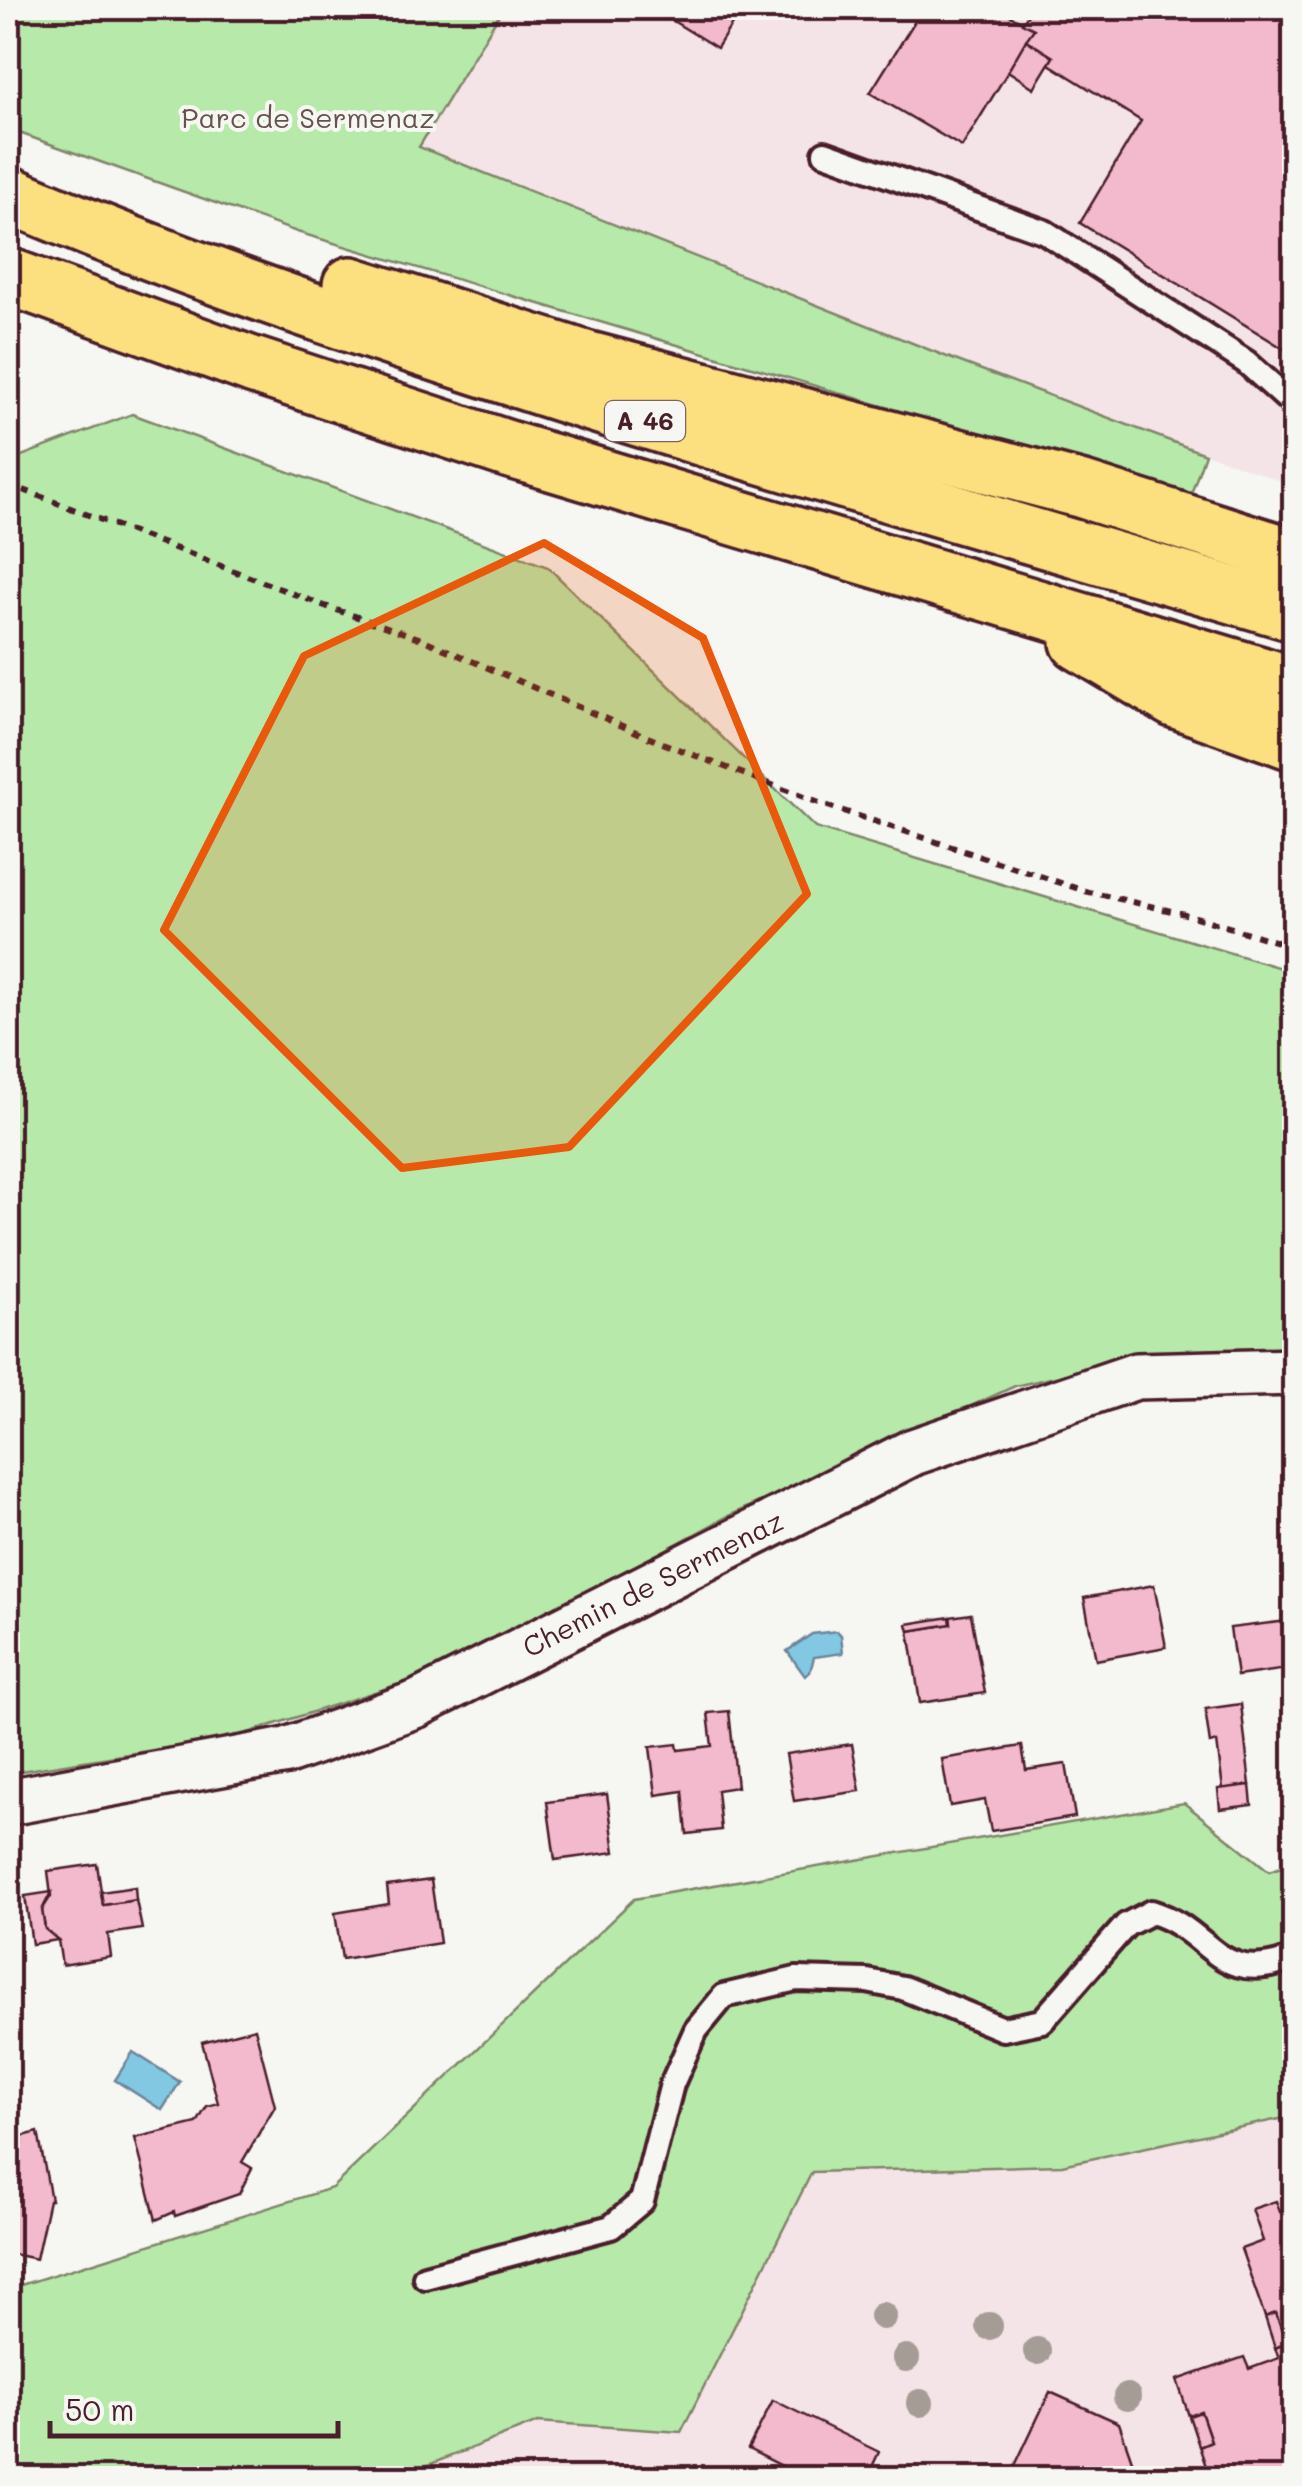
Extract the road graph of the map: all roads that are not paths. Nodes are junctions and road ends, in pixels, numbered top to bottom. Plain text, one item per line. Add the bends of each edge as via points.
1 (825, 152) dead end
2 (8, 170) edge
3 (8, 194) edge
4 (8, 276) edge
5 (1294, 405) edge
6 (1294, 556) edge
7 (1012, 601) junction
8 (1294, 613) edge
9 (1294, 685) edge
10 (1294, 742) edge
11 (1294, 1372) edge
12 (8, 1802) edge
13 (1294, 1958) edge
14 (425, 2278) dead end

1 - 5 lane via 1045,232 1246,362
2 - 6 highway via 585,360 1083,490
3 - 8 highway, A 46 via 270,298 607,409
4 - 7 highway, A 46 via 511,450
7 - 9 highway, A 46
7 - 10 highway via 1174,698
11 - 12 street, Chemin de Sermenaz via 1118,1382 913,1452 417,1704 287,1751
13 - 14 lane via 1251,1968 1223,1961 1170,1918 1151,1912 1126,1925 1042,2021 1003,2030 903,1988 868,1981 796,1979 724,1996 696,2030 672,2084 642,2201 611,2227

